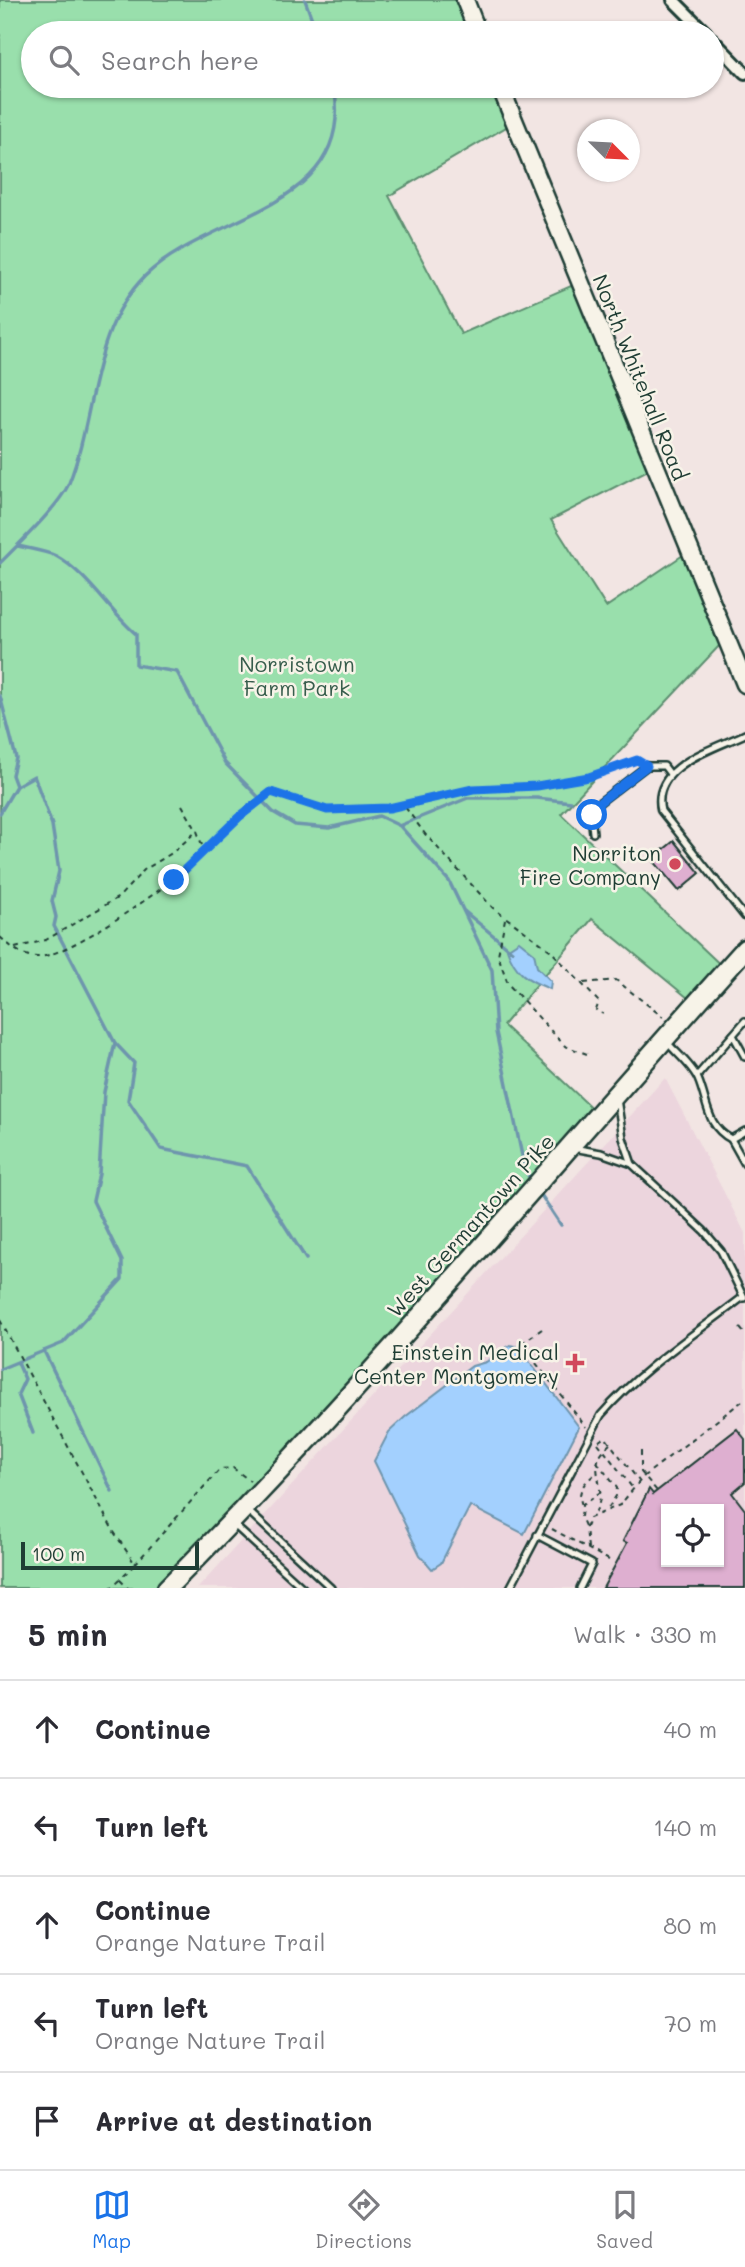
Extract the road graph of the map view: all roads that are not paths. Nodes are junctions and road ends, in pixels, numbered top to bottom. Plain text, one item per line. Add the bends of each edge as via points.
1 (465, 0) edge
2 (674, 0) edge
3 (473, 21) edge
4 (694, 21) edge
5 (724, 51) edge
6 (745, 73) edge
7 (505, 98) edge
8 (744, 678) edge
9 (745, 734) edge
10 (670, 774) junction
11 (593, 832) dead end
12 (745, 917) edge
13 (745, 949) edge
14 (745, 1021) edge
15 (669, 1032) junction
16 (733, 1035) junction
17 (745, 1057) edge
18 (697, 1076) junction
19 (617, 1092) junction
20 (745, 1131) edge
21 (731, 1139) junction
22 (569, 1148) junction
23 (632, 1164) junction
24 (745, 1164) edge
25 (744, 1298) edge
26 (245, 1508) junction
27 (232, 1523) junction
28 (537, 1535) junction
29 (167, 1588) edge
30 (303, 1588) edge
31 (331, 1588) edge
32 (510, 1588) edge
33 (580, 1588) edge

1 - 3 main road
2 - 4 street
5 - 6 street
7 - 8 main road, North Whitehall Road
9 - 10 lane
10 - 11 lane via 664,766 647,766 600,802 592,815
10 - 12 lane via 660,794 661,811
13 - 15 main road, West Germantown Pike
14 - 16 lane
15 - 18 lane
15 - 19 main road, West Germantown Pike
16 - 17 lane
16 - 18 lane
18 - 21 lane via 710,1119
19 - 22 main road, West Germantown Pike
19 - 23 lane
20 - 21 lane
21 - 24 lane
22 - 23 lane
22 - 26 main road, West Germantown Pike
23 - 25 lane via 721,1251
25 - 28 lane via 620,1394 590,1433
26 - 27 main road, West Germantown Pike
26 - 31 lane
27 - 29 main road, West Germantown Pike
27 - 30 lane
28 - 32 lane
28 - 33 lane via 592,1564

